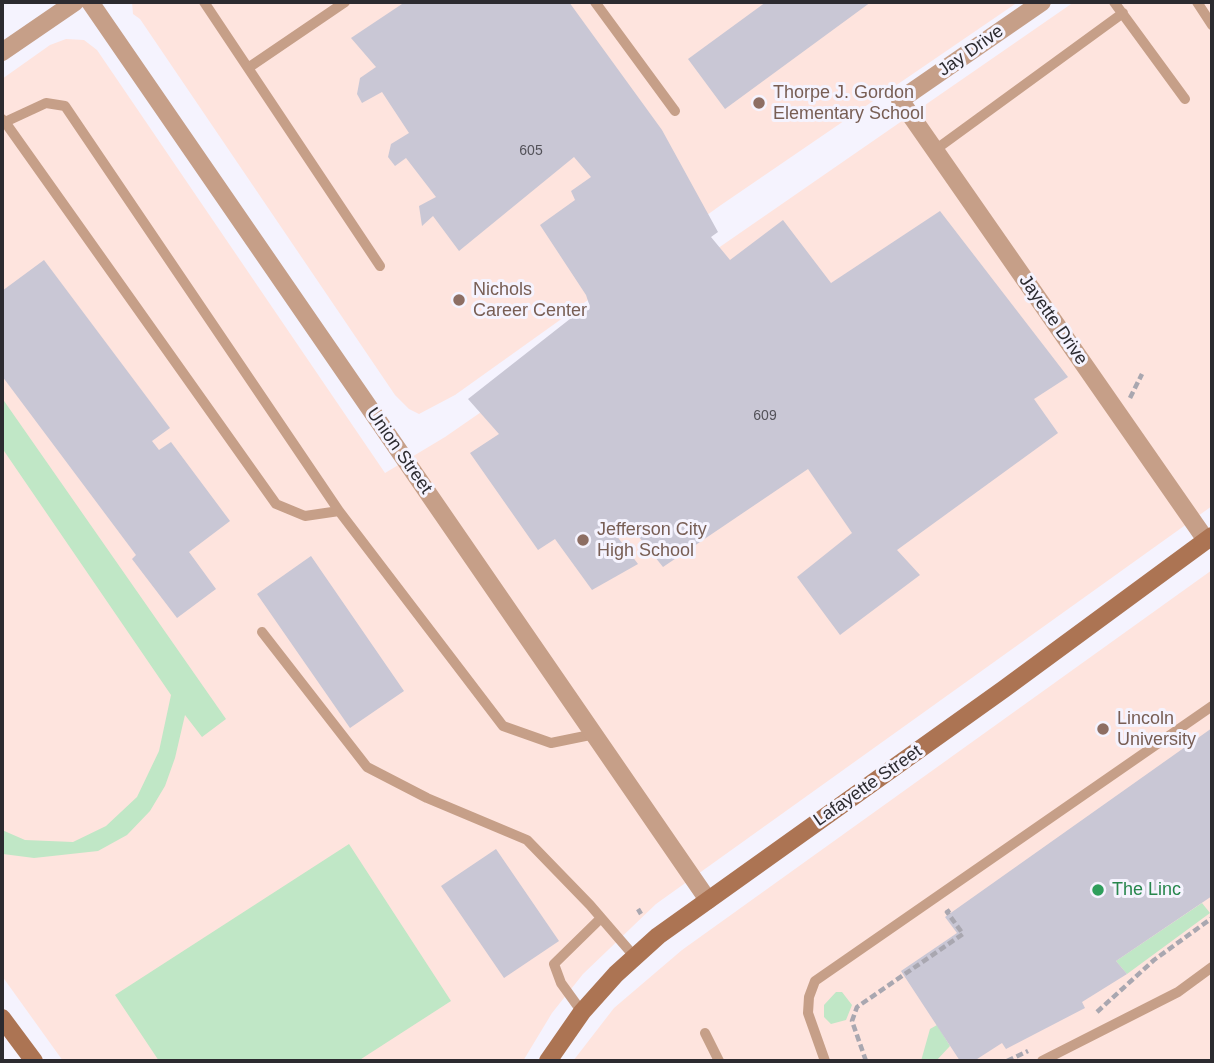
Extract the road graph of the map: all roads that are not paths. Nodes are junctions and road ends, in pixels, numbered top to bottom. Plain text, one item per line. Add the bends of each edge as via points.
1 (75, 2) edge
2 (90, 2) edge
3 (204, 2) edge
4 (345, 2) edge
5 (595, 2) edge
6 (1042, 2) edge
7 (1114, 2) edge
8 (1197, 2) edge
9 (1122, 13) junction
10 (1212, 25) edge
11 (2, 52) edge
12 (248, 68) junction
13 (900, 100) joint
14 (1185, 100) dead end
15 (675, 111) dead end
16 (3, 120) edge
17 (935, 150) junction
18 (380, 266) dead end
19 (339, 510) junction
20 (1209, 538) edge
21 (262, 632) dead end
22 (1212, 706) edge
23 (595, 734) junction
24 (708, 900) junction
25 (601, 918) junction
26 (634, 956) junction
27 (1212, 967) edge
28 (582, 1012) junction
29 (2, 1018) edge
30 (705, 1033) dead end
31 (34, 1061) edge
32 (548, 1061) edge
33 (719, 1061) edge
34 (824, 1061) edge
35 (1042, 1061) edge

1 - 11 street
2 - 23 street, Union Street
3 - 12 lane
4 - 12 lane
5 - 15 lane
6 - 13 street, Jay Drive
7 - 9 lane
8 - 10 lane
9 - 14 lane
9 - 17 lane
12 - 18 lane
13 - 17 street, Jayette Drive
16 - 19 lane via 276,504 305,516
16 - 19 lane via 46,103 65,106
17 - 20 street, Jayette Drive
19 - 23 lane via 503,726 551,743
20 - 24 main road, Lafayette Street
21 - 25 lane via 367,767 527,840
22 - 34 lane via 815,982 808,997 808,1013
23 - 24 street, Union Street
24 - 26 main road, Lafayette Street
25 - 26 lane
25 - 28 lane via 554,964 561,983
26 - 28 main road, Lafayette Street
27 - 35 lane via 1178,992
28 - 32 main road, Lafayette Street
29 - 31 main road
30 - 33 lane

